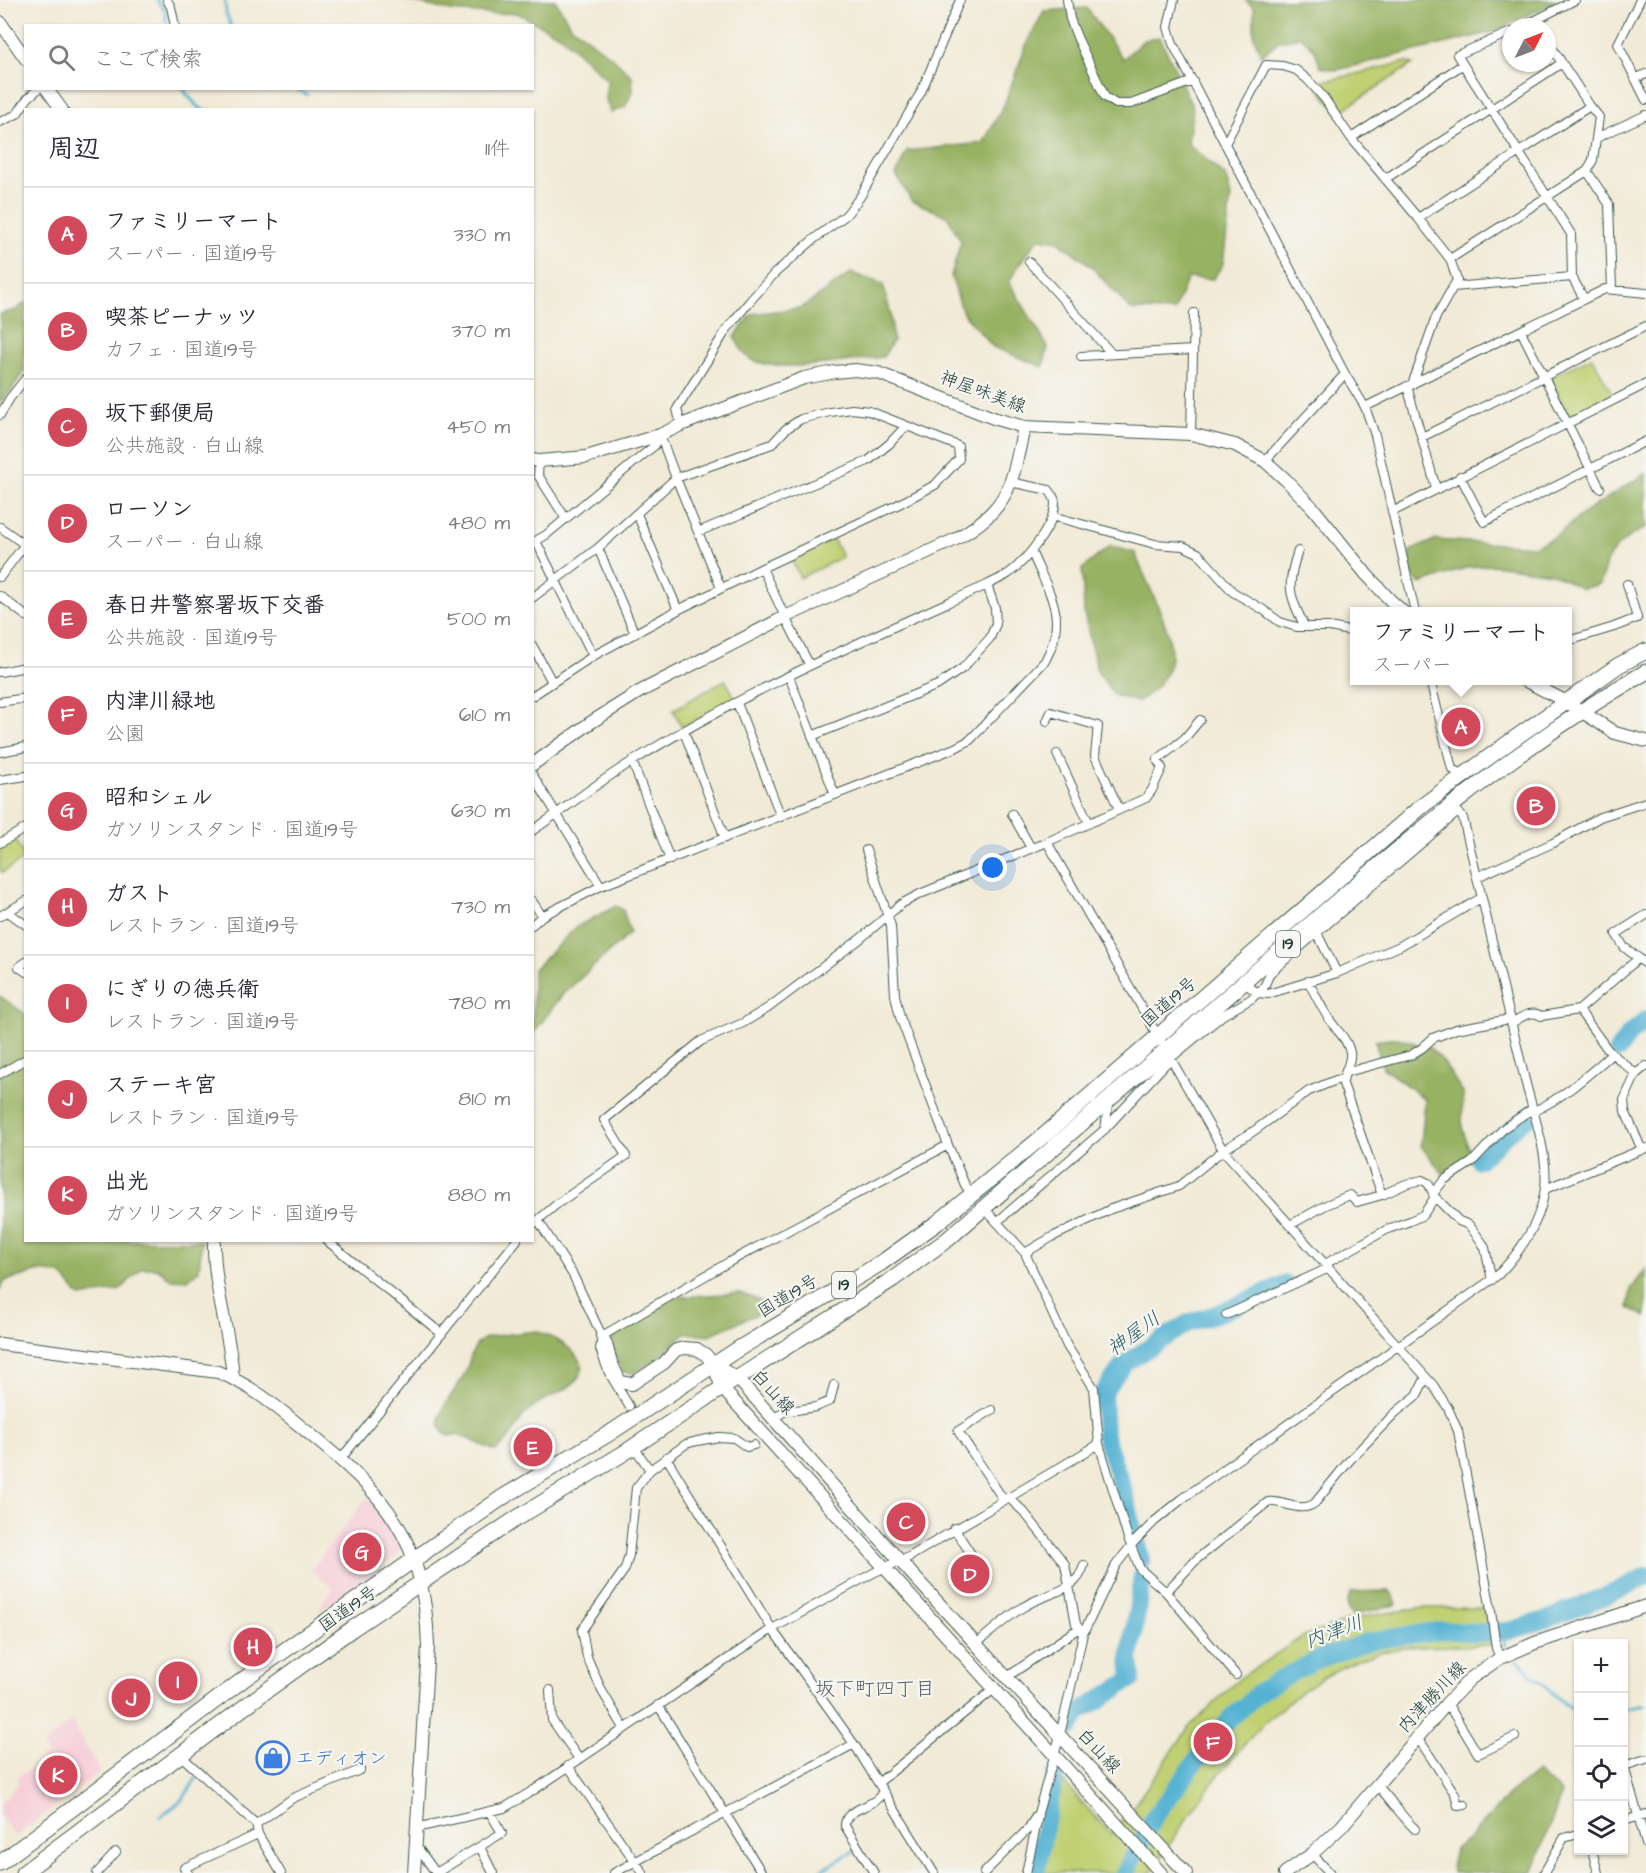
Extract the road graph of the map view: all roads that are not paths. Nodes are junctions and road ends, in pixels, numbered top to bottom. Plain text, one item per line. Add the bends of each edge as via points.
1 (167, 0) edge
2 (960, 0) edge
3 (1067, 0) edge
4 (1174, 0) edge
5 (1575, 0) edge
6 (1640, 0) edge
7 (1546, 18) edge
8 (0, 22) edge
9 (175, 24) edge
10 (1502, 36) edge
11 (1556, 54) edge
12 (24, 56) edge
13 (1562, 63) junction
14 (1462, 65) junction
15 (1646, 74) edge
16 (1636, 78) junction
17 (1193, 81) junction
18 (37, 90) edge
19 (47, 90) edge
20 (1646, 100) edge
21 (1590, 106) junction
22 (61, 108) edge
23 (1491, 109) junction
24 (1646, 115) edge
25 (0, 122) edge
26 (1351, 138) junction
27 (1596, 138) junction
28 (1225, 144) junction
29 (1519, 152) junction
30 (1587, 171) junction
31 (1385, 179) junction
32 (1548, 196) junction
33 (1418, 218) junction
34 (1450, 260) junction
35 (1029, 262) dead end
36 (1572, 277) junction
37 (1453, 287) junction
38 (1612, 289) junction
39 (1646, 292) edge
40 (1584, 299) junction
41 (1194, 313) dead end
42 (1646, 326) edge
43 (1521, 331) junction
44 (1193, 350) junction
45 (1112, 354) junction
46 (1082, 356) dead end
47 (1345, 374) junction
48 (1544, 377) junction
49 (24, 380) edge
50 (1646, 384) edge
51 (1410, 385) junction
52 (1365, 407) junction
53 (0, 415) edge
54 (1567, 423) junction
55 (681, 425) junction
56 (906, 426) junction
57 (1024, 427) junction
58 (1191, 434) junction
59 (660, 435) junction
60 (1422, 437) junction
61 (1646, 441) edge
62 (536, 461) edge
63 (1265, 461) junction
64 (1591, 469) junction
65 (1460, 476) junction
66 (676, 478) junction
67 (1011, 482) junction
68 (1436, 488) junction
69 (1600, 488) dead end
70 (1392, 512) junction
71 (637, 514) junction
72 (1052, 516) junction
73 (566, 519) junction
74 (0, 527) edge
75 (698, 532) junction
76 (24, 542) edge
77 (534, 542) edge
78 (24, 544) edge
79 (598, 548) junction
80 (1298, 551) dead end
81 (1032, 553) junction
82 (762, 568) junction
83 (0, 577) edge
84 (556, 581) junction
85 (1627, 584) dead end
86 (987, 585) junction
87 (721, 588) junction
88 (0, 596) edge
89 (534, 597) edge
90 (1398, 607) edge
91 (1414, 607) edge
92 (678, 610) junction
93 (24, 614) edge
94 (784, 617) junction
95 (1305, 627) junction
96 (1350, 631) edge
97 (635, 634) junction
98 (1572, 640) edge
99 (534, 649) edge
100 (1645, 651) edge
101 (593, 656) junction
102 (809, 664) junction
103 (24, 667) edge
104 (0, 671) edge
105 (1646, 672) edge
106 (789, 676) junction
107 (552, 682) junction
108 (1431, 685) edge
109 (1542, 685) edge
110 (534, 695) edge
111 (24, 698) edge
112 (0, 702) edge
113 (1567, 702) junction
114 (737, 703) junction
115 (1582, 710) junction
116 (1047, 720) dead end
117 (1200, 720) dead end
118 (684, 732) junction
119 (812, 736) junction
120 (1646, 741) edge
121 (24, 747) edge
122 (0, 752) edge
123 (1057, 754) dead end
124 (632, 761) junction
125 (534, 764) edge
126 (1457, 772) junction
127 (24, 776) edge
128 (534, 777) edge
129 (0, 780) edge
130 (835, 795) junction
131 (1646, 802) edge
132 (1455, 808) junction
133 (1119, 809) junction
134 (557, 814) junction
135 (1012, 814) dead end
136 (781, 817) junction
137 (1089, 823) junction
138 (24, 829) edge
139 (534, 830) edge
140 (725, 838) junction
141 (1047, 842) junction
142 (0, 843) edge
143 (1031, 848) junction
144 (866, 850) dead end
145 (670, 860) junction
146 (1477, 877) junction
147 (601, 886) junction
148 (1481, 898) junction
149 (24, 902) edge
150 (534, 904) edge
151 (4, 914) edge
152 (888, 915) junction
153 (1646, 915) edge
154 (542, 916) junction
155 (534, 923) edge
156 (24, 924) edge
157 (1317, 933) junction
158 (1642, 961) edge
159 (1337, 973) junction
160 (1308, 981) junction
161 (1244, 982) junction
162 (1258, 993) junction
163 (1580, 1010) junction
164 (1511, 1021) junction
165 (1165, 1048) junction
166 (1612, 1054) junction
167 (24, 1060) edge
168 (1646, 1066) edge
169 (0, 1074) edge
170 (1636, 1074) junction
171 (1345, 1076) junction
172 (1109, 1100) junction
173 (1532, 1110) junction
174 (1104, 1130) junction
175 (948, 1145) junction
176 (1644, 1149) edge
177 (1223, 1150) junction
178 (1545, 1189) junction
179 (1382, 1195) junction
180 (1434, 1195) junction
181 (973, 1196) junction
182 (984, 1208) junction
183 (998, 1221) junction
184 (535, 1222) edge
185 (1290, 1225) junction
186 (214, 1242) edge
187 (328, 1242) edge
188 (515, 1242) edge
189 (1025, 1253) junction
190 (1327, 1266) junction
191 (1491, 1280) junction
192 (1226, 1315) dead end
193 (442, 1334) junction
194 (602, 1336) junction
195 (0, 1344) edge
196 (1398, 1347) junction
197 (713, 1364) junction
198 (1426, 1377) junction
199 (233, 1378) junction
200 (738, 1378) junction
201 (834, 1385) dead end
202 (722, 1388) junction
203 (629, 1406) dead end
204 (992, 1410) dead end
205 (774, 1419) junction
206 (1099, 1444) junction
207 (754, 1445) dead end
208 (634, 1447) junction
209 (666, 1457) junction
210 (340, 1460) junction
211 (650, 1470) junction
212 (1006, 1498) junction
213 (954, 1528) junction
214 (1135, 1541) junction
215 (973, 1557) dead end
216 (415, 1559) junction
217 (900, 1561) junction
218 (1084, 1565) dead end
219 (885, 1568) junction
220 (421, 1583) junction
221 (1070, 1586) junction
222 (1166, 1592) junction
223 (1646, 1606) edge
224 (772, 1629) junction
225 (1081, 1631) junction
226 (976, 1644) junction
227 (1500, 1658) junction
228 (1236, 1675) dead end
229 (1007, 1677) junction
230 (994, 1689) junction
231 (550, 1690) dead end
232 (1446, 1703) junction
233 (658, 1705) junction
234 (624, 1728) junction
235 (1060, 1735) junction
236 (1515, 1737) dead end
237 (1416, 1738) junction
238 (854, 1744) junction
239 (180, 1755) junction
240 (1054, 1755) junction
241 (579, 1759) junction
242 (1646, 1759) edge
243 (1628, 1764) edge
244 (568, 1766) junction
245 (360, 1770) dead end
246 (1628, 1779) edge
247 (878, 1783) junction
248 (1378, 1786) junction
249 (883, 1791) junction
250 (1465, 1804) dead end
251 (489, 1811) junction
252 (726, 1813) junction
253 (1038, 1813) junction
254 (1642, 1815) edge
255 (256, 1824) junction
256 (416, 1828) junction
257 (1415, 1829) dead end
258 (258, 1834) junction
259 (1574, 1835) edge
260 (415, 1844) junction
261 (1646, 1844) edge
262 (480, 1847) junction
263 (116, 1852) dead end
264 (1312, 1854) junction
265 (1593, 1855) edge
266 (0, 1863) edge
267 (634, 1863) junction
268 (1159, 1870) edge
269 (23, 1873) edge
270 (97, 1873) edge
271 (189, 1873) edge
272 (281, 1873) edge
273 (414, 1873) edge
274 (436, 1873) edge
275 (493, 1873) edge
276 (614, 1873) edge
277 (643, 1873) edge
278 (762, 1873) edge
279 (874, 1873) edge
280 (934, 1873) edge
281 (984, 1873) edge
282 (1026, 1873) edge
283 (1186, 1873) edge
284 (1285, 1873) edge
285 (1330, 1873) edge
286 (1544, 1873) edge
287 (1598, 1873) edge

1 - 9 street
2 - 55 street via 921,92 860,197 846,215 775,273 727,330 677,409
3 - 17 street via 1077,38 1105,97 1116,104 1131,104
4 - 17 street via 1168,27
5 - 7 street
6 - 16 street via 1618,44
8 - 12 street
10 - 14 street via 1457,55
11 - 13 street
13 - 21 street
13 - 23 street
14 - 23 street
14 - 26 street
15 - 16 street
16 - 20 street
17 - 28 street
18 - 25 street via 17,114
19 - 22 street
21 - 27 street via 1599,117
21 - 29 street
23 - 29 street
23 - 31 street
24 - 27 street
26 - 28 street via 1323,98 1296,70 1266,65
26 - 31 street
27 - 30 street
28 - 47 street
29 - 32 street
29 - 33 street
30 - 32 street
30 - 38 street via 1609,204
31 - 33 street
32 - 34 street
32 - 36 street via 1571,234
33 - 34 street
34 - 37 street via 1456,280
35 - 45 street
36 - 37 street
36 - 40 street
37 - 51 street via 1436,317
38 - 39 street
38 - 40 street
40 - 43 street
41 - 44 street
42 - 48 street
43 - 48 street
43 - 51 street
44 - 45 street
44 - 58 street
45 - 46 street
47 - 52 street
47 - 63 street
48 - 54 street
48 - 60 street
49 - 53 street
50 - 54 street
51 - 52 street
51 - 60 street
52 - 70 street
54 - 64 street
54 - 65 street
55 - 57 street, 神屋味美線 via 804,378 855,370 887,376
55 - 59 street, 神屋味美線
56 - 66 street via 869,411 830,412 801,419 772,444
56 - 75 street via 868,461
56 - 82 street via 958,446 959,459 935,485
57 - 58 street, 神屋味美線
57 - 67 street
58 - 63 street, 神屋味美線 via 1235,445
59 - 62 street, 神屋味美線 via 586,457
59 - 66 street
59 - 73 street via 654,446
60 - 68 street
61 - 64 street
62 - 73 street via 538,475
63 - 90 street, 神屋味美線 via 1313,508
64 - 65 street via 1484,522
64 - 69 street
65 - 68 street
66 - 71 street
66 - 75 street
67 - 72 street via 1049,490 1055,502
67 - 94 street via 1005,497 988,518 962,536
68 - 70 street
70 - 91 street
71 - 79 street
71 - 92 street
72 - 81 street
72 - 95 street via 1198,552 1233,592 1280,622
73 - 77 street
74 - 76 street
75 - 87 street
77 - 84 street
78 - 83 street
79 - 84 street
79 - 97 street
80 - 95 street via 1290,589
81 - 86 street via 1008,574
81 - 130 street via 1056,611 1057,630 1045,661 970,740
82 - 87 street
82 - 94 street
84 - 89 street
84 - 101 street
85 - 98 street via 1637,618
86 - 102 street
86 - 119 street via 996,624 990,638 963,668 938,685
87 - 92 street
88 - 93 street
92 - 97 street
94 - 102 street
94 - 125 street via 639,692
95 - 96 street
97 - 101 street
99 - 107 street
100 - 113 highway, 国道19号 / 19
101 - 107 street
102 - 106 street
103 - 104 street
105 - 115 highway, 国道19号 / 19
106 - 114 street
106 - 119 street
107 - 110 street
108 - 126 street
109 - 113 street
111 - 112 street
113 - 115 street
113 - 126 highway, 国道19号 / 19
114 - 118 street
114 - 136 street
115 - 120 street via 1615,733
115 - 132 highway, 国道19号 / 19 via 1525,749
116 - 133 street via 1051,712 1098,726 1095,756
117 - 133 street via 1184,739 1157,760 1162,768 1146,798
118 - 124 street
118 - 140 street
119 - 130 street
121 - 122 street
123 - 137 street
124 - 134 street
124 - 145 street
126 - 165 highway, 国道19号 / 19
127 - 129 street
128 - 134 street
130 - 136 street
131 - 146 street via 1600,817
132 - 146 street via 1463,818
132 - 157 street
132 - 161 highway, 国道19号 / 19 via 1337,901
133 - 137 street
134 - 139 street
134 - 147 street
135 - 143 street
136 - 140 street
137 - 141 street
138 - 142 street
140 - 145 street
141 - 143 street
141 - 165 street
143 - 152 street via 920,894
144 - 152 street
145 - 147 street
146 - 148 street
147 - 154 street
148 - 159 street via 1400,946
148 - 164 street
149 - 151 street
150 - 154 street
151 - 156 street
152 - 175 street via 900,1017
152 - 184 street via 768,1008 701,1041 604,1120 626,1156
153 - 158 street via 1616,934 1624,947
154 - 155 street
157 - 159 street
157 - 162 street via 1270,973
158 - 163 street
159 - 160 street
160 - 162 street via 1268,994
160 - 171 street via 1350,1051
161 - 162 street
161 - 165 highway, 国道19号 / 19
162 - 165 street
163 - 164 street via 1541,1016 1532,1012
163 - 166 street
164 - 171 street via 1456,1029 1433,1038 1411,1055
164 - 173 street
165 - 172 highway, 国道19号 / 19
165 - 174 street
165 - 177 street
165 - 181 highway, 国道19号 / 19 via 1102,1077
166 - 170 street
166 - 173 street via 1570,1091
167 - 169 street
168 - 170 street
170 - 176 street via 1624,1100 1625,1111
171 - 177 street via 1309,1091
171 - 179 street via 1343,1084
172 - 174 street
172 - 182 highway, 国道19号 / 19
173 - 178 street via 1545,1160
173 - 180 street via 1504,1128 1473,1162 1444,1180
174 - 183 street
175 - 181 street
175 - 194 street via 729,1262
176 - 178 street
177 - 185 street
177 - 189 street via 1179,1186 1111,1209
178 - 191 street via 1525,1242
179 - 180 street via 1419,1180 1428,1183
179 - 185 street via 1358,1202 1350,1195
180 - 190 street via 1423,1215 1388,1229
180 - 191 street via 1481,1241
181 - 197 highway, 国道19号 / 19 via 881,1263
182 - 183 street
182 - 200 highway, 国道19号 / 19 via 893,1280
183 - 189 street
184 - 194 street via 573,1275
185 - 190 street
186 - 199 street
187 - 193 street
188 - 193 street
189 - 206 street via 1067,1346 1094,1388
190 - 192 street
190 - 196 street
191 - 196 street
193 - 210 street
194 - 197 street via 620,1382 632,1384 684,1348 697,1349
194 - 203 street via 600,1349 609,1373
195 - 199 street via 218,1372
196 - 198 street
196 - 214 street via 1182,1499
197 - 200 street, 白山線
197 - 202 street, 白山線
197 - 216 highway, 国道19号 / 19 via 610,1433 503,1497
198 - 222 street via 1417,1395 1349,1461 1315,1503 1299,1507 1268,1502 1197,1559
198 - 227 street via 1448,1408 1458,1431
199 - 210 street via 270,1401
200 - 202 highway, 国道19号 / 19
200 - 205 street, 白山線
201 - 205 street via 830,1401 783,1412
202 - 208 highway, 国道19号 / 19
202 - 219 street, 白山線
204 - 212 street via 958,1431
205 - 217 street, 白山線
206 - 212 street
206 - 214 street
207 - 209 street via 747,1447 734,1438 719,1437 686,1444
208 - 211 street
208 - 220 highway, 国道19号 / 19 via 517,1518
209 - 211 street
209 - 224 street
210 - 216 street via 386,1505
211 - 234 street via 636,1488 625,1569 582,1630 587,1657
212 - 213 street
212 - 221 street via 1024,1512 1065,1564
213 - 215 street
213 - 217 street
214 - 222 street via 1140,1569
214 - 225 street via 1116,1565
216 - 220 street
216 - 266 highway, 国道19号 / 19 via 248,1676
217 - 219 street
217 - 226 street, 白山線
218 - 221 street via 1081,1575
219 - 224 street
219 - 230 street, 白山線
220 - 239 highway, 国道19号 / 19
220 - 256 street via 428,1646
221 - 225 street via 1076,1624
221 - 226 street via 1025,1605
222 - 228 street
223 - 227 street, 内津勝川線
224 - 233 street
224 - 238 street
225 - 229 street
225 - 235 street
226 - 229 street, 白山線
227 - 232 street, 内津勝川線 via 1470,1679
229 - 235 street, 白山線
230 - 240 street, 白山線
230 - 247 street
231 - 241 street via 552,1720
232 - 236 street via 1478,1754
232 - 237 street, 内津勝川線
233 - 234 street
233 - 252 street
234 - 241 street
235 - 240 street
235 - 283 street, 白山線
237 - 248 street, 内津勝川線
237 - 250 street via 1455,1794 1458,1806
238 - 247 street
238 - 252 street
239 - 255 street
239 - 269 highway, 国道19号 / 19
240 - 253 street
240 - 268 street, 白山線
241 - 244 street
242 - 243 street
244 - 251 street via 504,1808
244 - 267 street
245 - 255 street via 293,1798
246 - 254 street
247 - 249 street
248 - 257 street
248 - 264 street, 内津勝川線
249 - 279 street via 845,1820
249 - 280 street
251 - 256 street
251 - 262 street via 502,1833
252 - 267 street
252 - 278 street
253 - 281 street via 1028,1829
253 - 282 street
254 - 261 street
255 - 258 street
256 - 260 street
258 - 271 street via 184,1868
258 - 272 street
259 - 286 street via 1563,1838
260 - 273 street
260 - 274 street
262 - 274 street
262 - 275 street
263 - 270 street
264 - 284 street, 内津勝川線
264 - 285 street
265 - 287 street
267 - 276 street
267 - 277 street

